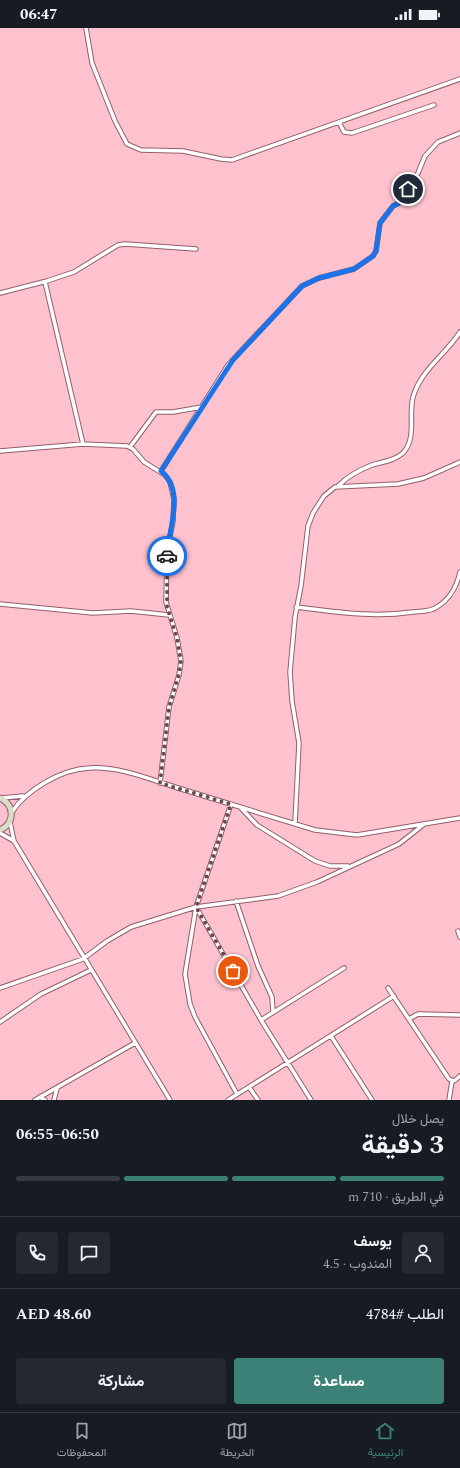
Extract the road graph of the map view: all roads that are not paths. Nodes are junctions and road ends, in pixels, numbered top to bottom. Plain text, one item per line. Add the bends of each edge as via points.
1 (86, 28) edge
2 (460, 79) edge
3 (434, 105) dead end
4 (339, 122) junction
5 (460, 133) edge
6 (196, 248) dead end
7 (45, 282) junction
8 (0, 293) edge
9 (460, 332) edge
10 (202, 407) junction
11 (84, 444) junction
12 (130, 447) junction
13 (0, 451) edge
14 (460, 462) edge
15 (161, 471) junction
16 (337, 487) junction
17 (460, 572) edge
18 (0, 604) edge
19 (296, 607) junction
20 (169, 615) junction
21 (160, 783) junction
22 (24, 796) junction
23 (0, 798) edge
24 (231, 804) junction
25 (240, 807) junction
26 (12, 812) junction
27 (460, 818) edge
28 (10, 822) junction
29 (295, 824) junction
30 (423, 824) junction
31 (0, 832) edge
32 (14, 841) junction
33 (352, 865) junction
34 (236, 901) junction
35 (196, 907) junction
36 (458, 931) dead end
37 (460, 937) edge
38 (83, 959) junction
39 (344, 968) dead end
40 (91, 970) junction
41 (0, 988) edge
42 (388, 988) dead end
43 (394, 996) junction
44 (273, 1012) junction
45 (460, 1015) edge
46 (409, 1019) junction
47 (261, 1020) junction
48 (0, 1022) edge
49 (331, 1036) junction
50 (135, 1043) junction
51 (288, 1063) junction
52 (460, 1076) edge
53 (452, 1081) junction
54 (250, 1086) junction
55 (58, 1087) junction
56 (237, 1094) junction
57 (40, 1097) junction
58 (35, 1100) edge
59 (45, 1100) edge
60 (54, 1100) edge
61 (170, 1100) edge
62 (228, 1100) edge
63 (258, 1100) edge
64 (311, 1100) edge
65 (372, 1100) edge
66 (449, 1100) edge

1 - 4 street via 92,63 115,121 127,144 136,149 187,151 228,160
2 - 4 street
3 - 4 street via 352,133 344,132
5 - 10 street via 438,142 425,156 402,201 393,206 380,223 373,256 357,268 313,280 297,290 233,360
6 - 7 street via 118,245 74,272
7 - 8 street
7 - 11 street
9 - 16 street via 432,364 415,390 411,407 411,435 404,450 394,458 357,472
10 - 12 street via 156,412
10 - 15 street
11 - 12 street
11 - 13 street
12 - 15 street via 144,462
14 - 16 street via 424,478 398,484
15 - 20 street via 170,482 174,499 166,564 166,602
16 - 19 street via 322,498 311,517
17 - 19 street via 452,592 440,606 431,610 376,616
18 - 20 street via 94,613 131,611
19 - 29 street via 290,677 299,743
20 - 21 street via 181,661 169,707
21 - 22 street via 111,769 87,768 74,770 51,780
21 - 24 street
22 - 23 street
22 - 26 street
23 - 26 street via 8,803
24 - 25 street
24 - 35 street
25 - 29 street
25 - 33 street via 257,825 315,861 336,867
26 - 28 street
27 - 30 street
28 - 31 street
28 - 32 street
29 - 30 street via 315,830 351,834
30 - 33 street via 399,844
31 - 32 street
32 - 38 street
33 - 34 street via 285,894
34 - 35 street
34 - 44 street via 258,966 272,997
35 - 38 street via 132,927
35 - 47 street
35 - 56 street via 184,974 186,990 195,1016
36 - 37 street
38 - 40 street
38 - 41 street
39 - 44 street
40 - 48 street via 41,994
40 - 50 street
42 - 43 street
43 - 46 street
43 - 49 street
44 - 47 street
45 - 46 street via 418,1014
46 - 53 street
47 - 51 street
49 - 51 street
49 - 65 street
50 - 55 street
50 - 61 street
51 - 54 street
51 - 64 street
52 - 53 street
53 - 66 street
54 - 56 street
54 - 63 street
55 - 57 street
55 - 60 street
56 - 62 street
57 - 58 street
57 - 59 street

